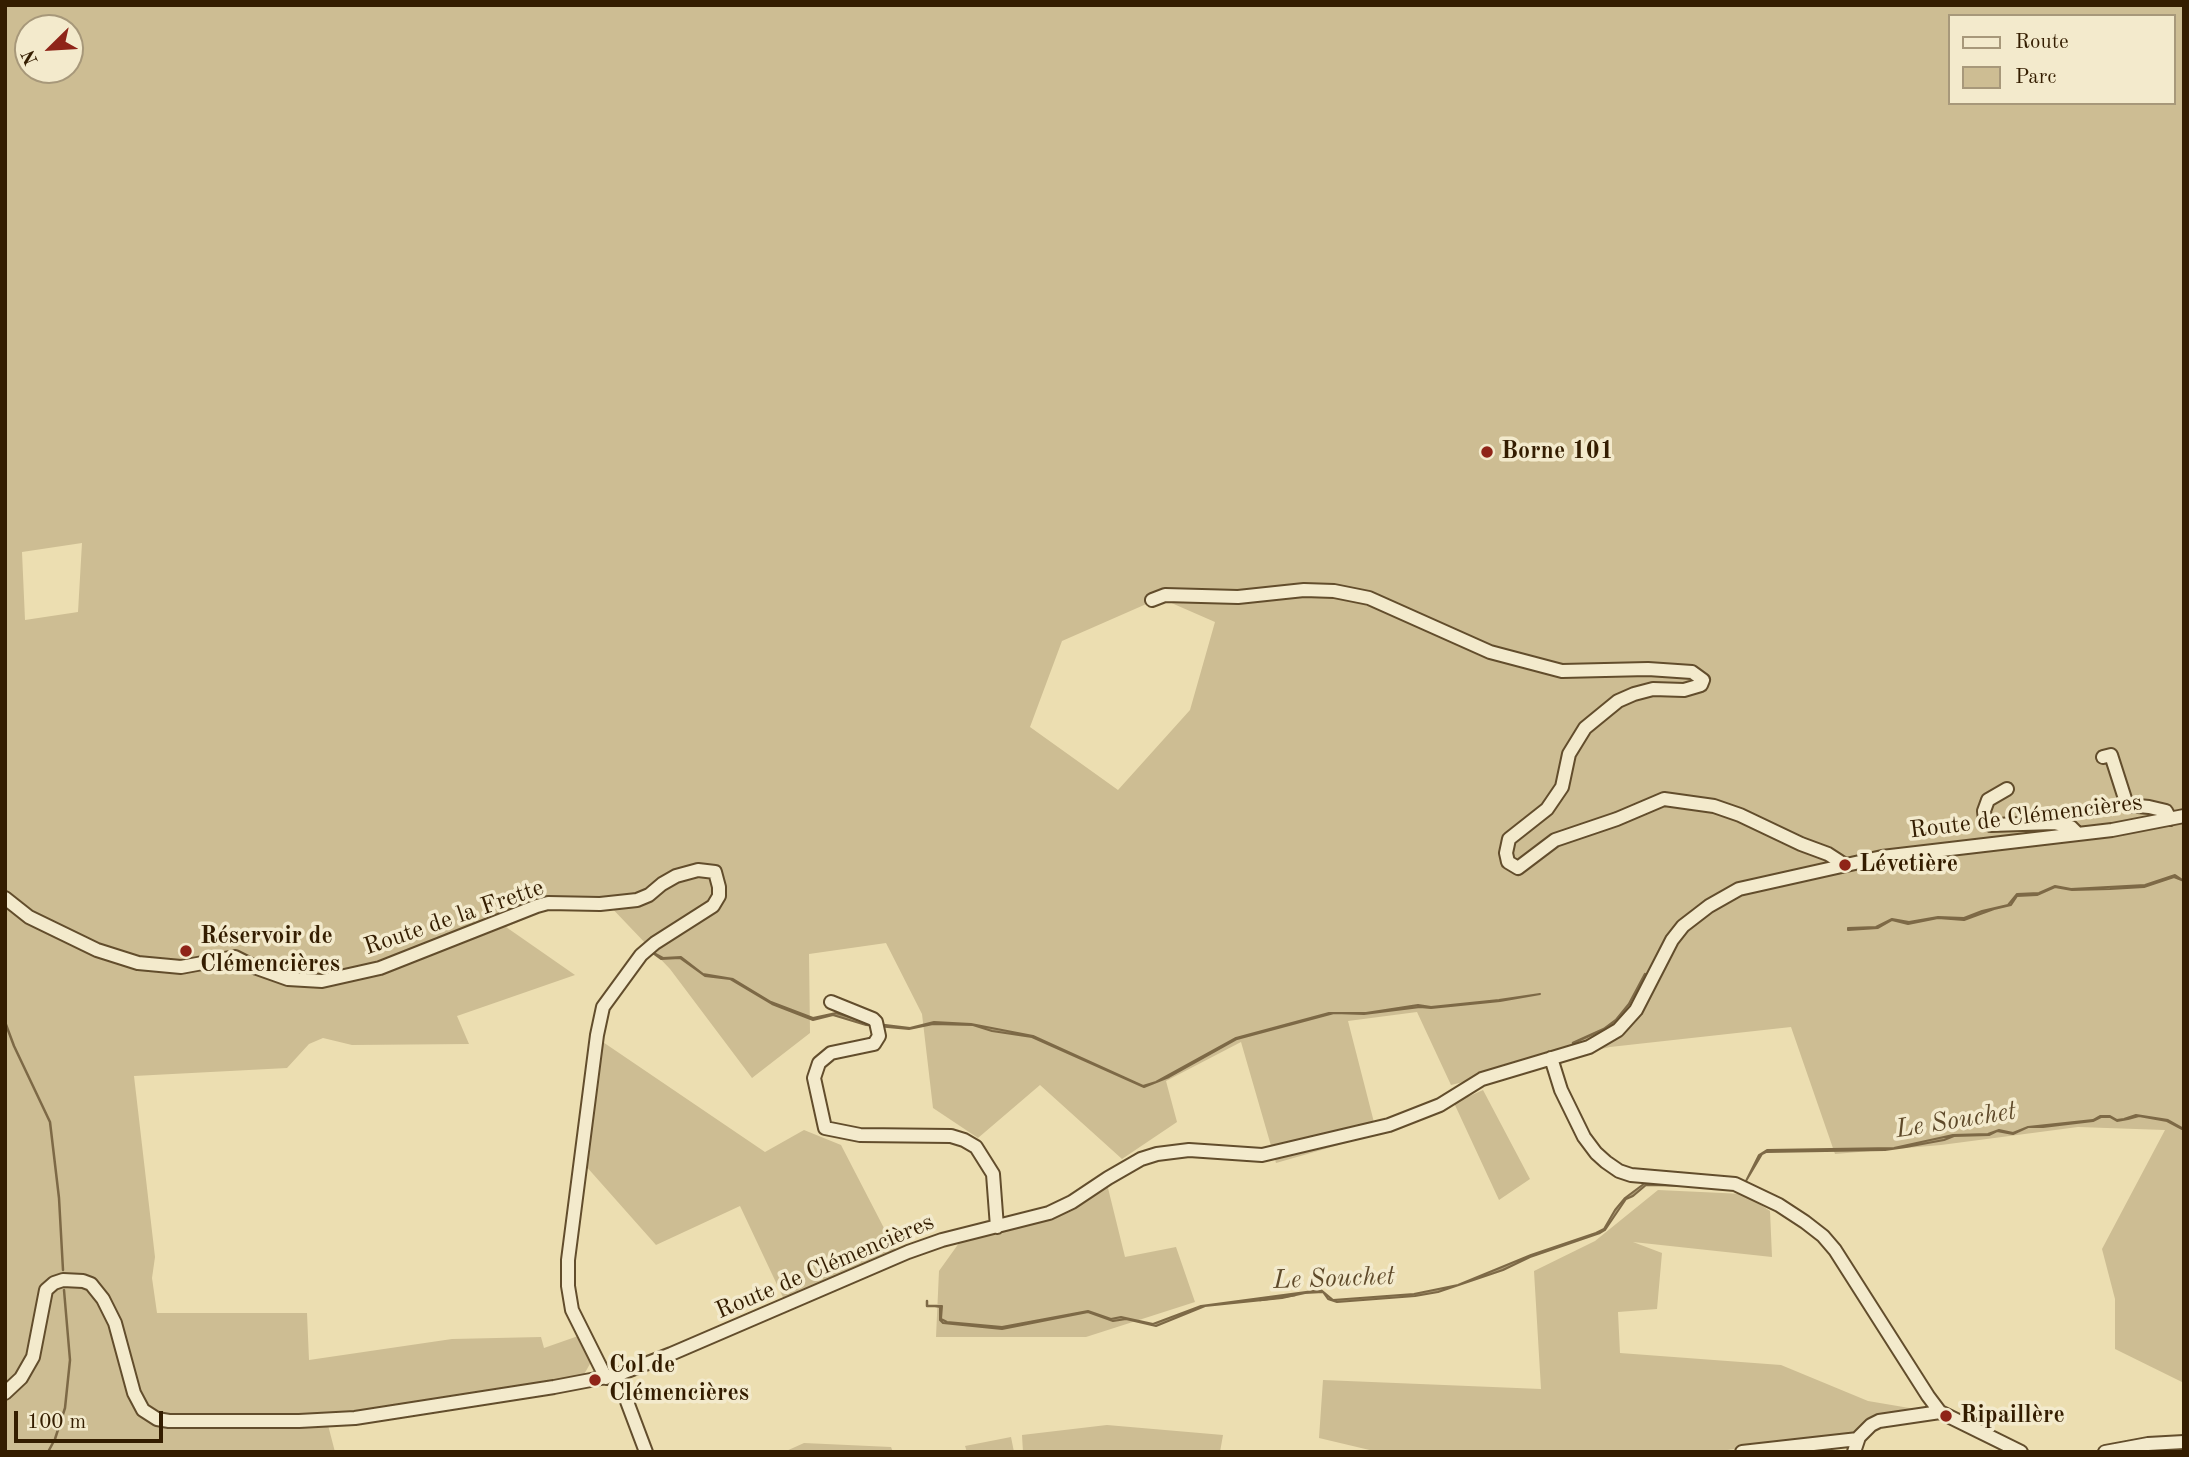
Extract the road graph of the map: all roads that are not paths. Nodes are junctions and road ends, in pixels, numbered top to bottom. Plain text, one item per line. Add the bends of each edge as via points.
1 (1152, 600) dead end
2 (2103, 757) dead end
3 (2007, 789) dead end
4 (2184, 816) edge
5 (2170, 819) junction
6 (2078, 834) junction
7 (1828, 854) junction
8 (1845, 865) junction
9 (1826, 869) junction
10 (5, 898) edge
11 (831, 1002) dead end
12 (1552, 1058) junction
13 (997, 1227) junction
14 (611, 1377) junction
15 (5, 1393) edge
16 (1940, 1412) junction
17 (2184, 1442) edge
18 (1856, 1445) edge
19 (646, 1452) edge
20 (1742, 1452) edge
21 (2021, 1452) edge
22 (2105, 1452) edge

1 - 7 street via 1165,595 1238,597 1334,591 1369,598 1490,652 1562,671 1692,672 1703,680 1701,685 1634,694 1585,727 1569,754 1562,787 1547,809 1509,839 1508,862 1518,868 1555,840 1664,799 1714,806
2 - 5 street via 2111,755 2127,805 2166,811
3 - 6 street via 1988,800 1985,820 1991,825 2054,823
4 - 5 street, Route de Clémencières
5 - 6 street, Route de Clémencières
6 - 8 street, Route de Clémencières via 1906,853
7 - 8 street
7 - 9 street
8 - 9 street, Route de Clémencières
9 - 12 street, Route de Clémencières via 1739,889 1709,906 1683,926 1636,1010 1618,1030 1589,1047
10 - 14 street, Route de la Frette via 29,917 97,950 138,963 181,967 234,957 288,979 322,981 380,968 537,906 638,900 676,876 698,870 715,873 719,896 713,906 641,956 603,1007 597,1035 568,1286 572,1310
11 - 13 street via 873,1018 879,1036 874,1044 831,1053 819,1063 814,1078 825,1128 860,1135 964,1140 976,1147 993,1174
12 - 13 street, Route de Clémencières via 1482,1079 1440,1105 1389,1125 1278,1153 1189,1150 1157,1154 1133,1163 1060,1208
12 - 16 street via 1561,1090 1584,1136 1596,1153 1619,1171 1735,1184 1779,1205 1823,1236
13 - 14 street, Route de Clémencières via 908,1252
14 - 15 street, Route de Clémencières via 355,1418 157,1419 143,1410 134,1393 109,1308 83,1281 63,1280 46,1290 33,1357
14 - 19 street
16 - 18 street via 1871,1425
16 - 21 street
17 - 22 street
18 - 20 street

